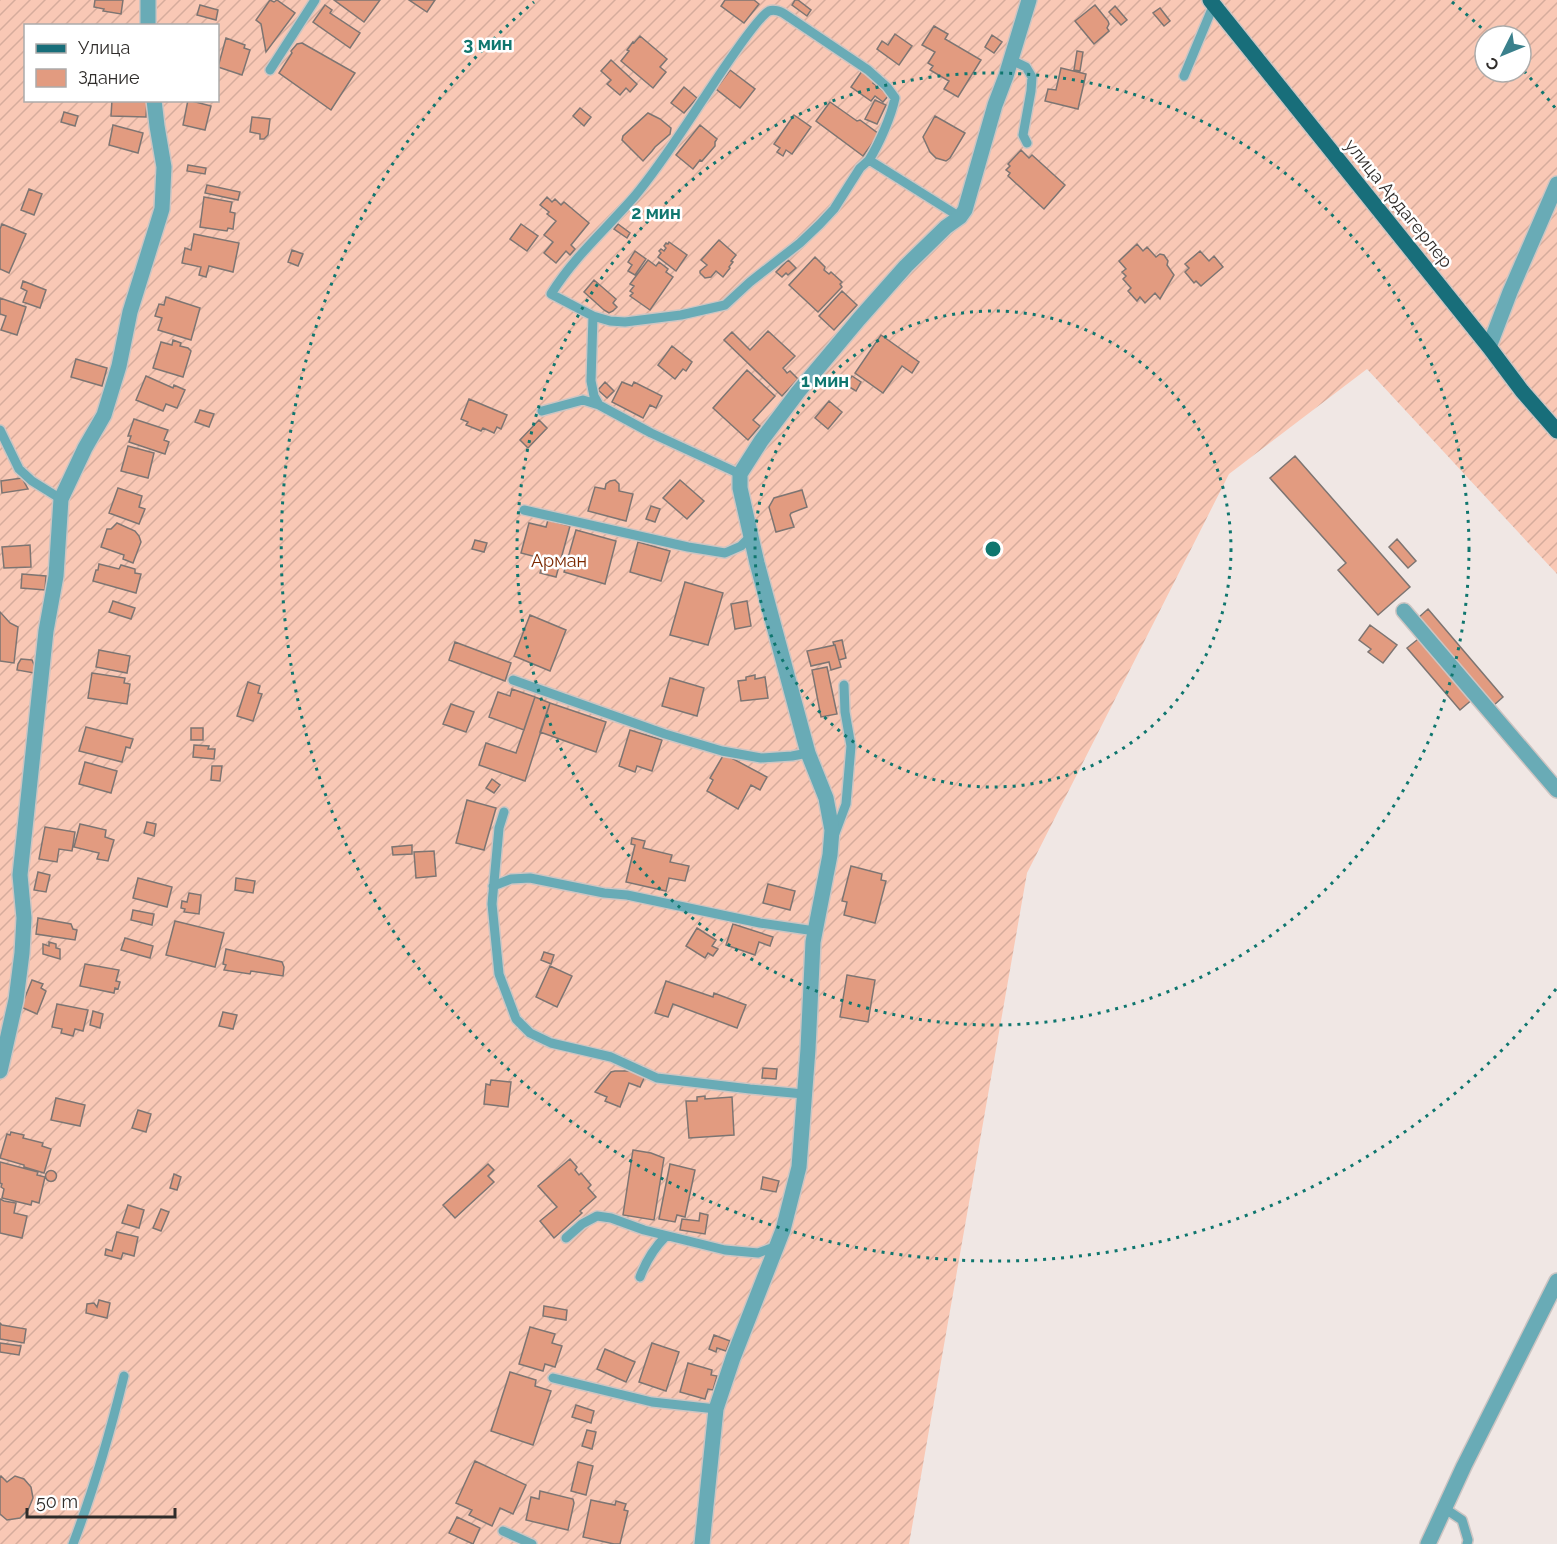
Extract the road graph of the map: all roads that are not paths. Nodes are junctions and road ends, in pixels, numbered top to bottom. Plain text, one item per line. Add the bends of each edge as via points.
1 (148, 0) edge
2 (315, 0) edge
3 (1029, 0) edge
4 (1212, 2) edge
5 (148, 24) edge
6 (1011, 60) junction
7 (270, 70) dead end
8 (1184, 76) dead end
9 (154, 102) edge
10 (1027, 143) dead end
11 (869, 160) junction
12 (1557, 184) edge
13 (960, 217) junction
14 (592, 316) junction
15 (1490, 348) junction
16 (599, 405) junction
17 (542, 411) dead end
18 (0, 430) edge
19 (1557, 431) edge
20 (740, 474) junction
21 (61, 499) junction
22 (525, 510) dead end
23 (750, 537) junction
24 (1404, 611) dead end
25 (513, 680) dead end
26 (844, 686) dead end
27 (808, 753) junction
28 (1557, 790) edge
29 (504, 812) dead end
30 (831, 843) junction
31 (493, 886) junction
32 (815, 931) junction
33 (0, 1071) edge
34 (804, 1094) junction
35 (666, 1236) junction
36 (566, 1238) dead end
37 (777, 1246) junction
38 (640, 1277) dead end
39 (1557, 1281) edge
40 (124, 1376) dead end
41 (553, 1378) dead end
42 (716, 1409) junction
43 (1444, 1508) junction
44 (502, 1531) dead end
45 (73, 1544) edge
46 (532, 1544) edge
47 (702, 1544) edge
48 (1428, 1544) edge
49 (1467, 1544) edge

1 - 5 street
2 - 7 lane
3 - 6 street
4 - 8 lane
4 - 15 main road, улица Ардагерлер
6 - 10 lane via 1026,67 1032,77 1023,135
6 - 13 street
9 - 21 street via 164,167 162,209 104,415
11 - 13 lane
11 - 14 lane via 820,224 724,305 625,322
11 - 14 lane via 895,98 868,70 783,13 769,11 758,21 635,196 578,256 550,294
12 - 15 street
13 - 20 street via 906,266 859,319 798,392
14 - 16 lane via 591,381
15 - 19 main road, улица Ардагерлер
16 - 17 lane via 583,400
16 - 20 lane
18 - 21 lane via 18,469
20 - 23 street
21 - 33 street via 56,576 46,631 20,875 22,953
22 - 23 lane via 725,553
23 - 27 street
24 - 28 street
25 - 27 lane via 722,751 761,758
26 - 30 lane via 844,712 851,746 846,804
27 - 30 street via 826,798
29 - 31 lane
30 - 32 street
31 - 32 lane via 511,879 530,878
31 - 34 lane via 499,974 516,1019 530,1033 551,1043 611,1057 657,1078
32 - 34 street
34 - 37 street via 799,1167
35 - 36 lane via 597,1216
35 - 37 lane via 725,1250 758,1253
35 - 38 lane via 645,1262
37 - 42 street
39 - 43 street
40 - 45 lane via 89,1504
41 - 42 lane via 652,1402
42 - 47 street
43 - 48 street
43 - 49 lane via 1462,1520
44 - 46 lane

